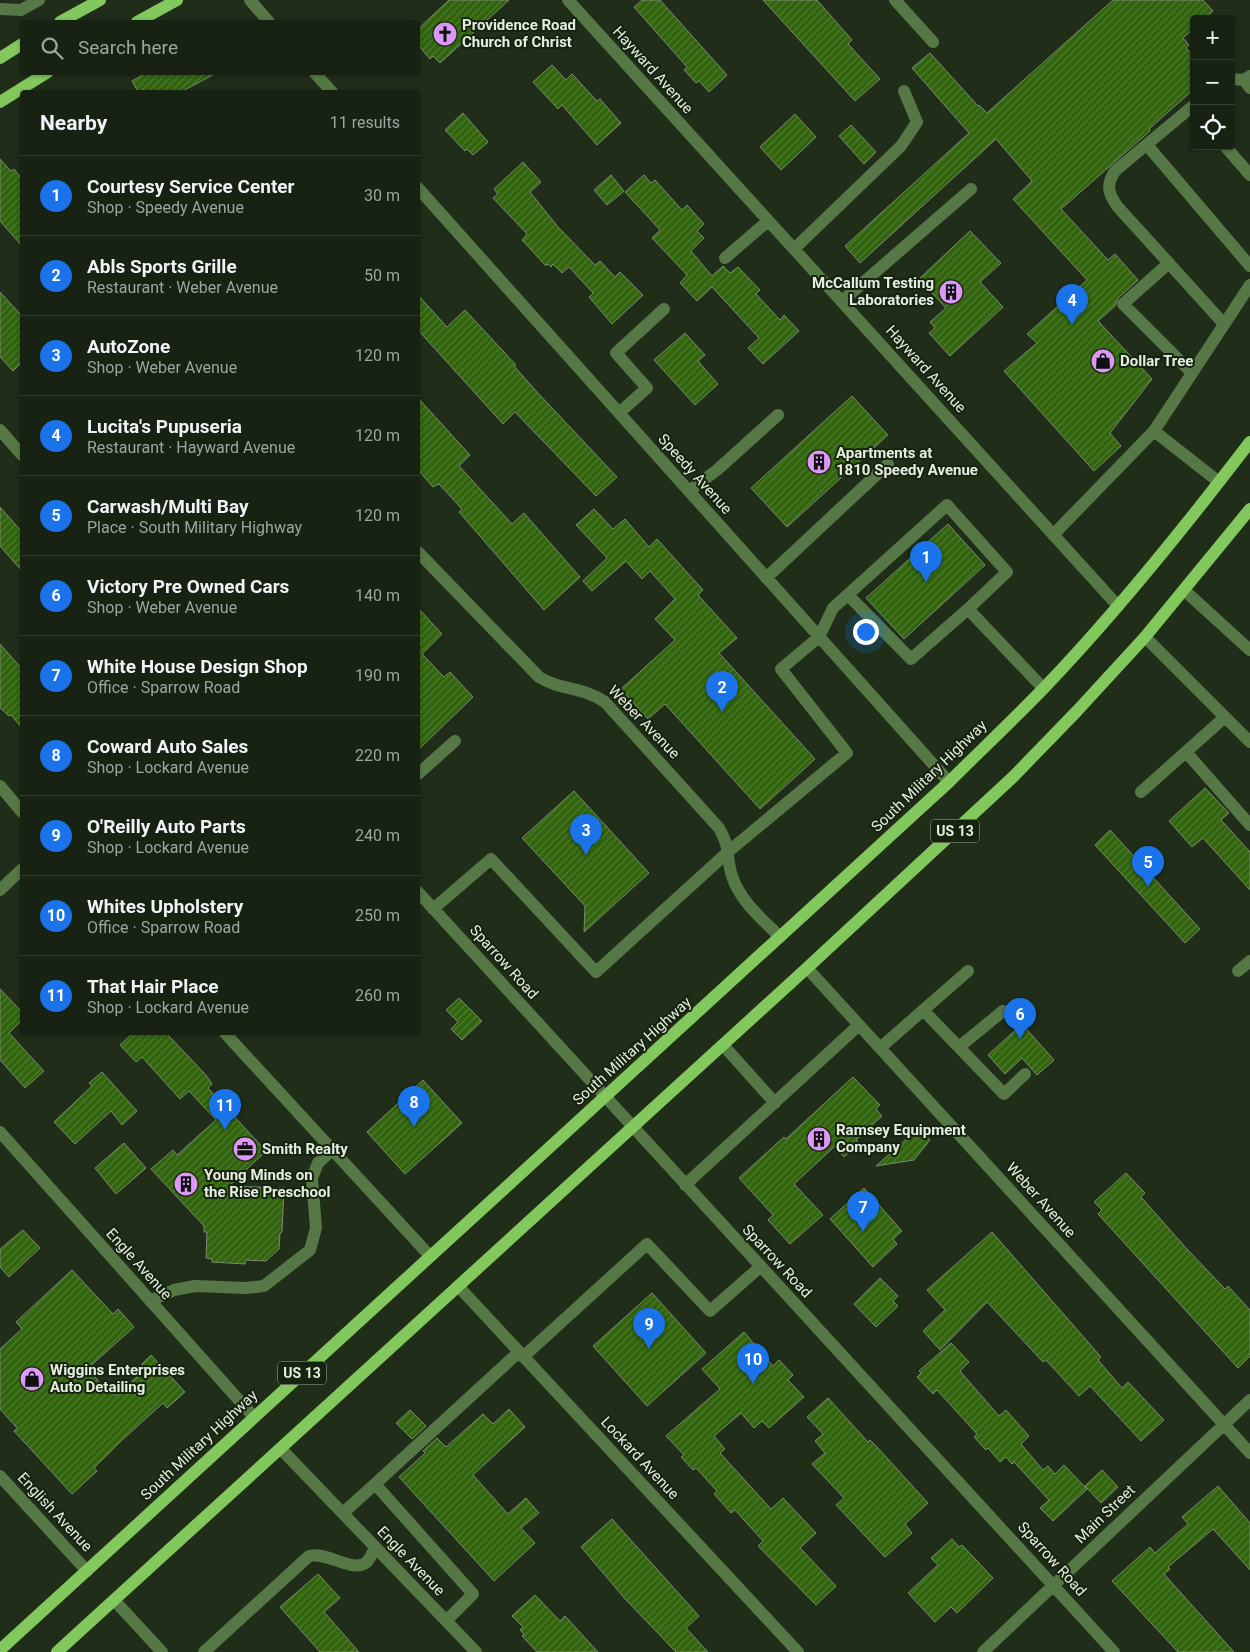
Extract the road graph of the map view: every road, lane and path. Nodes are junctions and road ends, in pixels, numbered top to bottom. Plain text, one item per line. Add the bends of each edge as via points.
1 (39, 0) edge
2 (100, 0) edge
3 (177, 0) edge
4 (250, 0) edge
5 (568, 0) edge
6 (895, 0) edge
7 (0, 9) edge
8 (64, 20) edge
9 (141, 20) edge
10 (267, 20) edge
11 (933, 42) dead end
12 (20, 45) edge
13 (0, 58) edge
14 (44, 75) edge
15 (317, 75) edge
16 (26, 90) edge
17 (330, 90) edge
18 (904, 92) dead end
19 (20, 95) edge
20 (0, 102) edge
21 (1190, 110) edge
22 (1147, 145) junction
23 (1228, 150) edge
24 (1250, 175) edge
25 (972, 189) dead end
26 (420, 190) edge
27 (768, 221) junction
28 (794, 249) junction
29 (725, 258) dead end
30 (1169, 263) junction
31 (1250, 266) edge
32 (1250, 285) edge
33 (842, 301) junction
34 (664, 309) dead end
35 (1224, 324) junction
36 (1192, 373) junction
37 (619, 413) junction
38 (778, 415) dead end
39 (0, 430) edge
40 (1154, 431) junction
41 (1250, 442) edge
42 (20, 453) edge
43 (888, 464) dead end
44 (1220, 482) junction
45 (689, 492) junction
46 (1250, 509) edge
47 (1053, 535) junction
48 (420, 554) edge
49 (766, 578) junction
50 (1184, 590) junction
51 (848, 595) junction
52 (1118, 606) junction
53 (968, 609) junction
54 (819, 637) junction
55 (1145, 637) junction
56 (1250, 650) edge
57 (1044, 688) junction
58 (1225, 717) junction
59 (454, 741) dead end
60 (1250, 742) edge
61 (1186, 752) junction
62 (420, 772) edge
63 (949, 782) junction
64 (0, 786) edge
65 (1141, 792) dead end
66 (20, 810) edge
67 (1250, 825) edge
68 (729, 851) junction
69 (20, 871) edge
70 (0, 890) edge
71 (420, 894) edge
72 (433, 909) junction
73 (780, 937) junction
74 (1250, 961) edge
75 (807, 968) junction
76 (968, 971) dead end
77 (1238, 971) dead end
78 (924, 1010) junction
79 (1003, 1011) dead end
80 (859, 1025) junction
81 (227, 1035) edge
82 (723, 1045) junction
83 (959, 1047) junction
84 (880, 1048) junction
85 (1025, 1074) dead end
86 (605, 1097) junction
87 (774, 1103) junction
88 (632, 1127) junction
89 (0, 1132) edge
90 (332, 1150) junction
91 (685, 1185) junction
92 (430, 1256) junction
93 (760, 1267) junction
94 (458, 1286) junction
95 (150, 1301) junction
96 (521, 1354) junction
97 (1250, 1400) edge
98 (254, 1417) junction
99 (1223, 1424) junction
100 (281, 1448) junction
101 (1250, 1453) edge
102 (0, 1476) edge
103 (375, 1484) junction
104 (343, 1513) junction
105 (375, 1548) junction
106 (87, 1571) junction
107 (1054, 1585) junction
108 (114, 1600) junction
109 (446, 1621) junction
110 (0, 1650) edge
111 (57, 1652) edge
112 (162, 1652) edge
113 (204, 1652) edge
114 (476, 1652) edge
115 (798, 1652) edge
116 (983, 1652) edge
117 (1114, 1652) edge

1 - 7 street via 22,10
2 - 8 main road
3 - 9 main road
4 - 10 street
5 - 27 street, Hayward Avenue
6 - 11 street
12 - 13 main road
14 - 16 main road
15 - 17 street
18 - 28 street via 917,122 901,146
19 - 20 main road
21 - 22 street
22 - 30 street via 1115,171 1108,188 1117,206
22 - 31 street
23 - 24 street
25 - 33 street
26 - 37 street, Speedy Avenue
27 - 28 street, Hayward Avenue
27 - 29 street
28 - 33 street, Hayward Avenue
30 - 35 street
30 - 36 street via 1123,304
32 - 35 street
33 - 47 street, Hayward Avenue
34 - 37 street via 616,353 647,388
35 - 36 street
36 - 40 street
37 - 45 street, Speedy Avenue
38 - 45 street
39 - 42 street
40 - 44 street
40 - 47 street
41 - 44 main road, South Military Highway / US 13
43 - 49 street
44 - 52 main road, South Military Highway / US 13
45 - 49 street, Speedy Avenue
46 - 50 main road, US 13
47 - 52 street, Hayward Avenue
48 - 68 street, Weber Avenue via 539,677 550,684 592,693 605,702 719,828
49 - 54 street, Speedy Avenue
50 - 55 main road, US 13
50 - 56 street
51 - 53 street via 911,658
51 - 53 street via 947,505 1007,572
51 - 54 street via 833,608
52 - 57 main road, South Military Highway / US 13
53 - 57 street
54 - 63 street, Speedy Avenue
54 - 68 street via 781,669 847,753
55 - 58 street
55 - 75 main road, US 13 via 1013,776
57 - 63 main road, South Military Highway / US 13
58 - 60 street
58 - 61 street
59 - 62 street
61 - 65 street
61 - 67 street
63 - 73 main road, South Military Highway / US 13
64 - 66 street
68 - 72 street via 596,972 491,859
68 - 73 street, Weber Avenue via 736,885 749,906
69 - 70 street
71 - 72 street, Sparrow Road
72 - 86 street, Sparrow Road
73 - 86 main road, South Military Highway / US 13
74 - 77 street
75 - 80 street, Weber Avenue
75 - 82 main road, US 13
76 - 78 street
78 - 83 street
78 - 84 street
79 - 83 street
80 - 84 street, Weber Avenue
80 - 87 street
81 - 90 street
82 - 87 street
82 - 88 main road, US 13
83 - 85 street via 1004,1094
84 - 99 street, Weber Avenue
86 - 88 street, Sparrow Road
86 - 92 main road, South Military Highway / US 13
87 - 91 street
88 - 91 street, Sparrow Road
88 - 94 main road, US 13
89 - 95 street, Engle Avenue
90 - 92 street
90 - 95 street via 318,1163 312,1178 316,1228 310,1250 264,1286 195,1286 174,1290
91 - 93 street, Sparrow Road
92 - 98 main road, South Military Highway / US 13
93 - 96 street via 710,1311 647,1244
93 - 107 street, Sparrow Road
94 - 96 street, Lockard Avenue
94 - 100 main road, US 13
95 - 98 street, Engle Avenue
96 - 103 street
96 - 115 street, Lockard Avenue
97 - 99 street, Main Street
98 - 106 main road, South Military Highway / US 13
99 - 101 street, Weber Avenue
99 - 107 street, Main Street
100 - 104 street, Engle Avenue
100 - 108 main road, US 13
102 - 106 street, English Avenue
103 - 104 street
103 - 109 street via 473,1594
104 - 105 street, Engle Avenue
105 - 109 street, Engle Avenue
105 - 113 street via 367,1562 360,1565 350,1566 319,1553 309,1556
106 - 110 main road, South Military Highway / US 13
107 - 116 street, Main Street
107 - 117 street, Sparrow Road
108 - 111 main road, US 13
108 - 112 street
109 - 114 street, Engle Avenue

